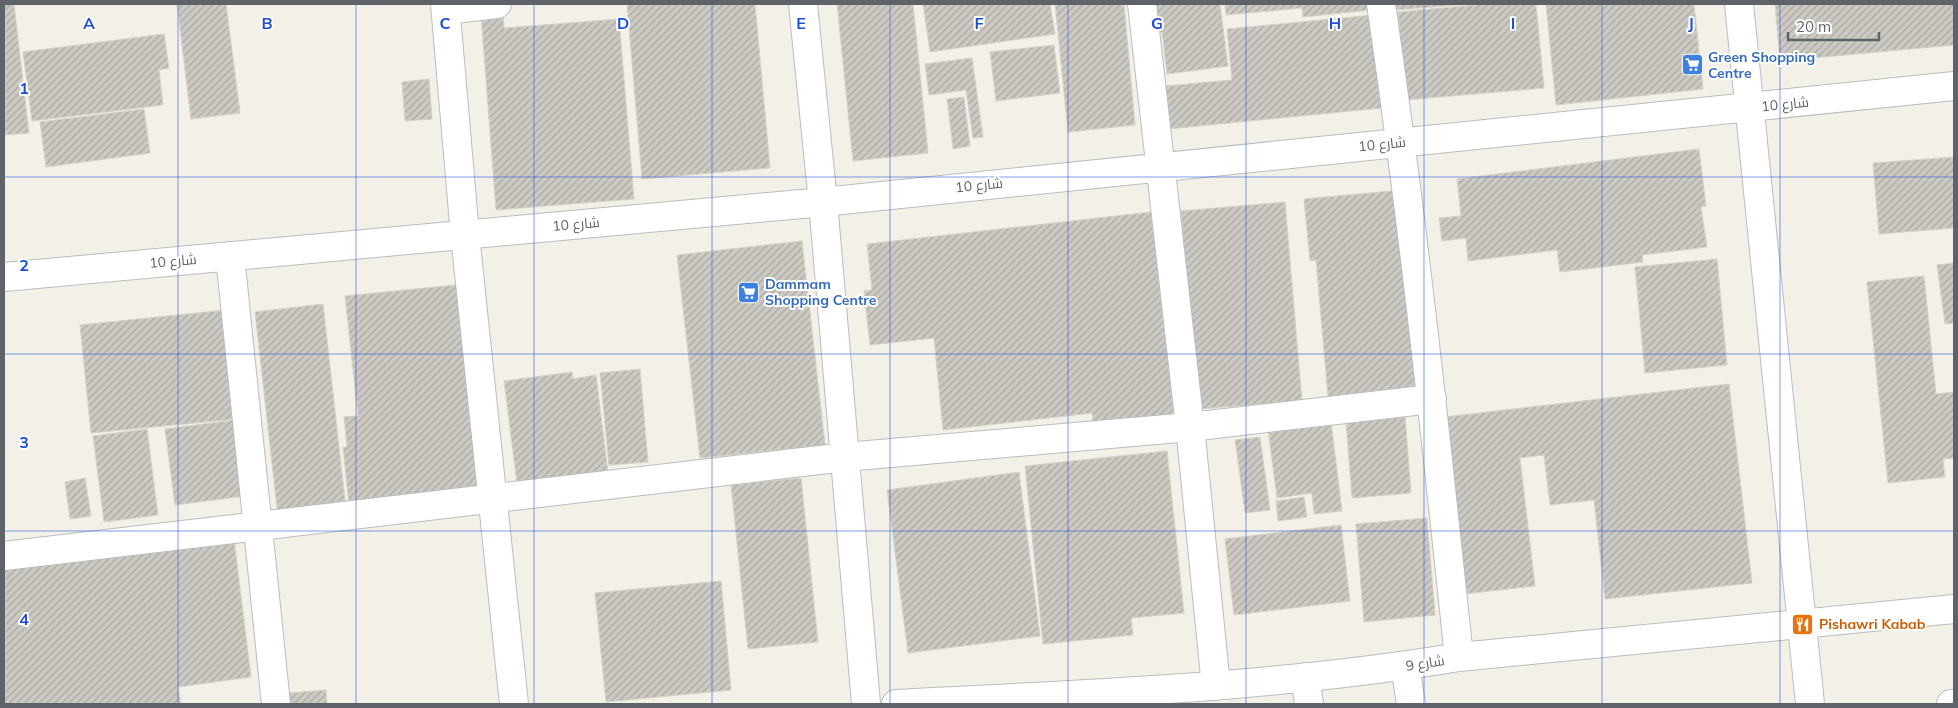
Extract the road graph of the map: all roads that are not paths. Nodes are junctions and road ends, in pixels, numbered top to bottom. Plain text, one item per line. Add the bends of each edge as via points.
1 (497, 4) edge
2 (803, 4) edge
3 (1142, 4) edge
4 (1381, 4) edge
5 (1739, 4) edge
6 (445, 7) edge
7 (1954, 86) edge
8 (1750, 107) junction
9 (1402, 142) junction
10 (1159, 166) junction
11 (823, 202) junction
12 (465, 235) junction
13 (230, 256) junction
14 (4, 277) edge
15 (1432, 399) junction
16 (1190, 427) junction
17 (845, 457) junction
18 (492, 499) junction
19 (258, 527) junction
20 (4, 556) edge
21 (1954, 609) edge
22 (1802, 624) junction
23 (1459, 657) junction
24 (1405, 666) junction
25 (1306, 677) junction
26 (1216, 686) junction
27 (276, 704) edge
28 (514, 704) edge
29 (866, 704) edge
30 (896, 704) edge
31 (1309, 704) edge
32 (1412, 704) edge
33 (1810, 704) edge

1 - 6 street
2 - 11 street
3 - 10 street
4 - 9 street
5 - 8 street
6 - 12 street
7 - 8 street, شارع 10
8 - 9 street, شارع 10
8 - 22 street
9 - 10 street, شارع 10
9 - 15 street
10 - 11 street, شارع 10
10 - 16 street
11 - 12 street, شارع 10
11 - 17 street
12 - 13 street, شارع 10
12 - 18 street
13 - 14 street, شارع 10
13 - 19 street
15 - 16 street
15 - 23 street
16 - 17 street
16 - 26 street
17 - 18 street
17 - 29 street
18 - 19 street
18 - 28 street
19 - 20 street
19 - 27 street
21 - 22 street, شارع 9
22 - 23 street, شارع 9
22 - 33 street
23 - 24 street, شارع 9
24 - 25 street, شارع 9
24 - 32 street
25 - 26 street, شارع 9
25 - 31 street
26 - 30 street, شارع 9

